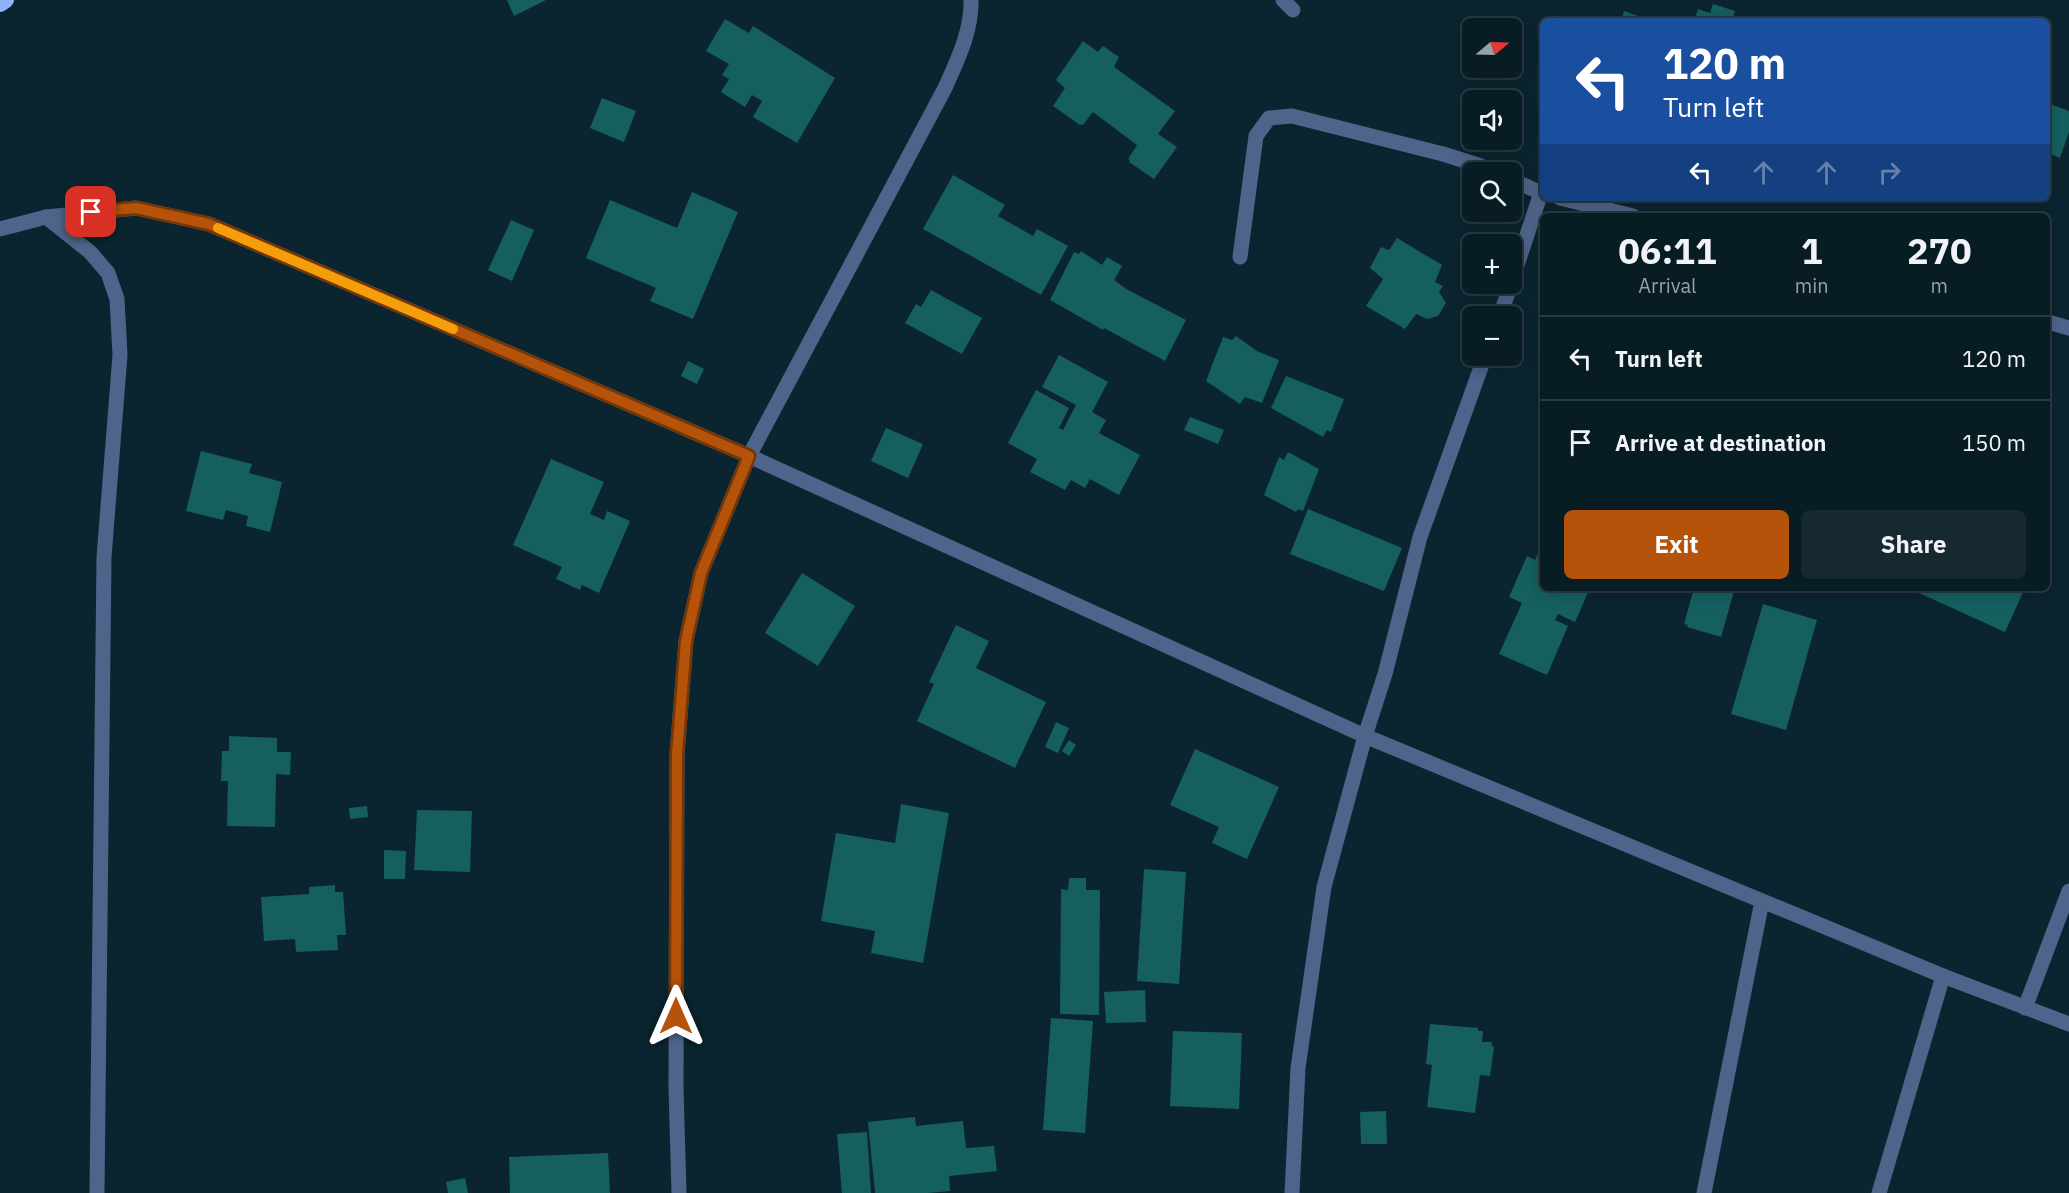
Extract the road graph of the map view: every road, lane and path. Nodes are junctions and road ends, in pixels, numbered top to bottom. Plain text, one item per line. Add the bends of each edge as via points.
1 (6, 0) edge
2 (971, 0) edge
3 (0, 4) edge
4 (1468, 162) edge
5 (1522, 185) edge
6 (1540, 193) edge
7 (1540, 200) edge
8 (1572, 201) edge
9 (1621, 213) edge
10 (46, 217) junction
11 (0, 229) edge
12 (1522, 251) edge
13 (1240, 257) dead end
14 (2050, 323) edge
15 (2069, 328) edge
16 (1481, 366) edge
17 (749, 456) junction
18 (1365, 736) junction
19 (2069, 891) edge
20 (1762, 901) junction
21 (1942, 976) junction
22 (2025, 1008) junction
23 (2069, 1024) edge
24 (97, 1193) edge
25 (679, 1193) edge
26 (1292, 1193) edge
27 (1704, 1193) edge
28 (1879, 1193) edge

1 - 3 highway
2 - 17 street via 962,49 945,88
4 - 13 street via 1292,117 1269,118 1256,136
5 - 6 street
7 - 12 street
8 - 9 street
10 - 11 street
10 - 17 street via 136,208 209,224
10 - 24 street via 90,252 108,273 118,310 120,355 104,557
14 - 15 street
16 - 18 street via 1420,537
17 - 18 street
17 - 25 street via 701,573 686,641 677,754
18 - 20 street
18 - 26 street via 1324,887 1298,1068
19 - 22 street
20 - 21 street
20 - 27 street
21 - 22 street
21 - 28 street
22 - 23 street

